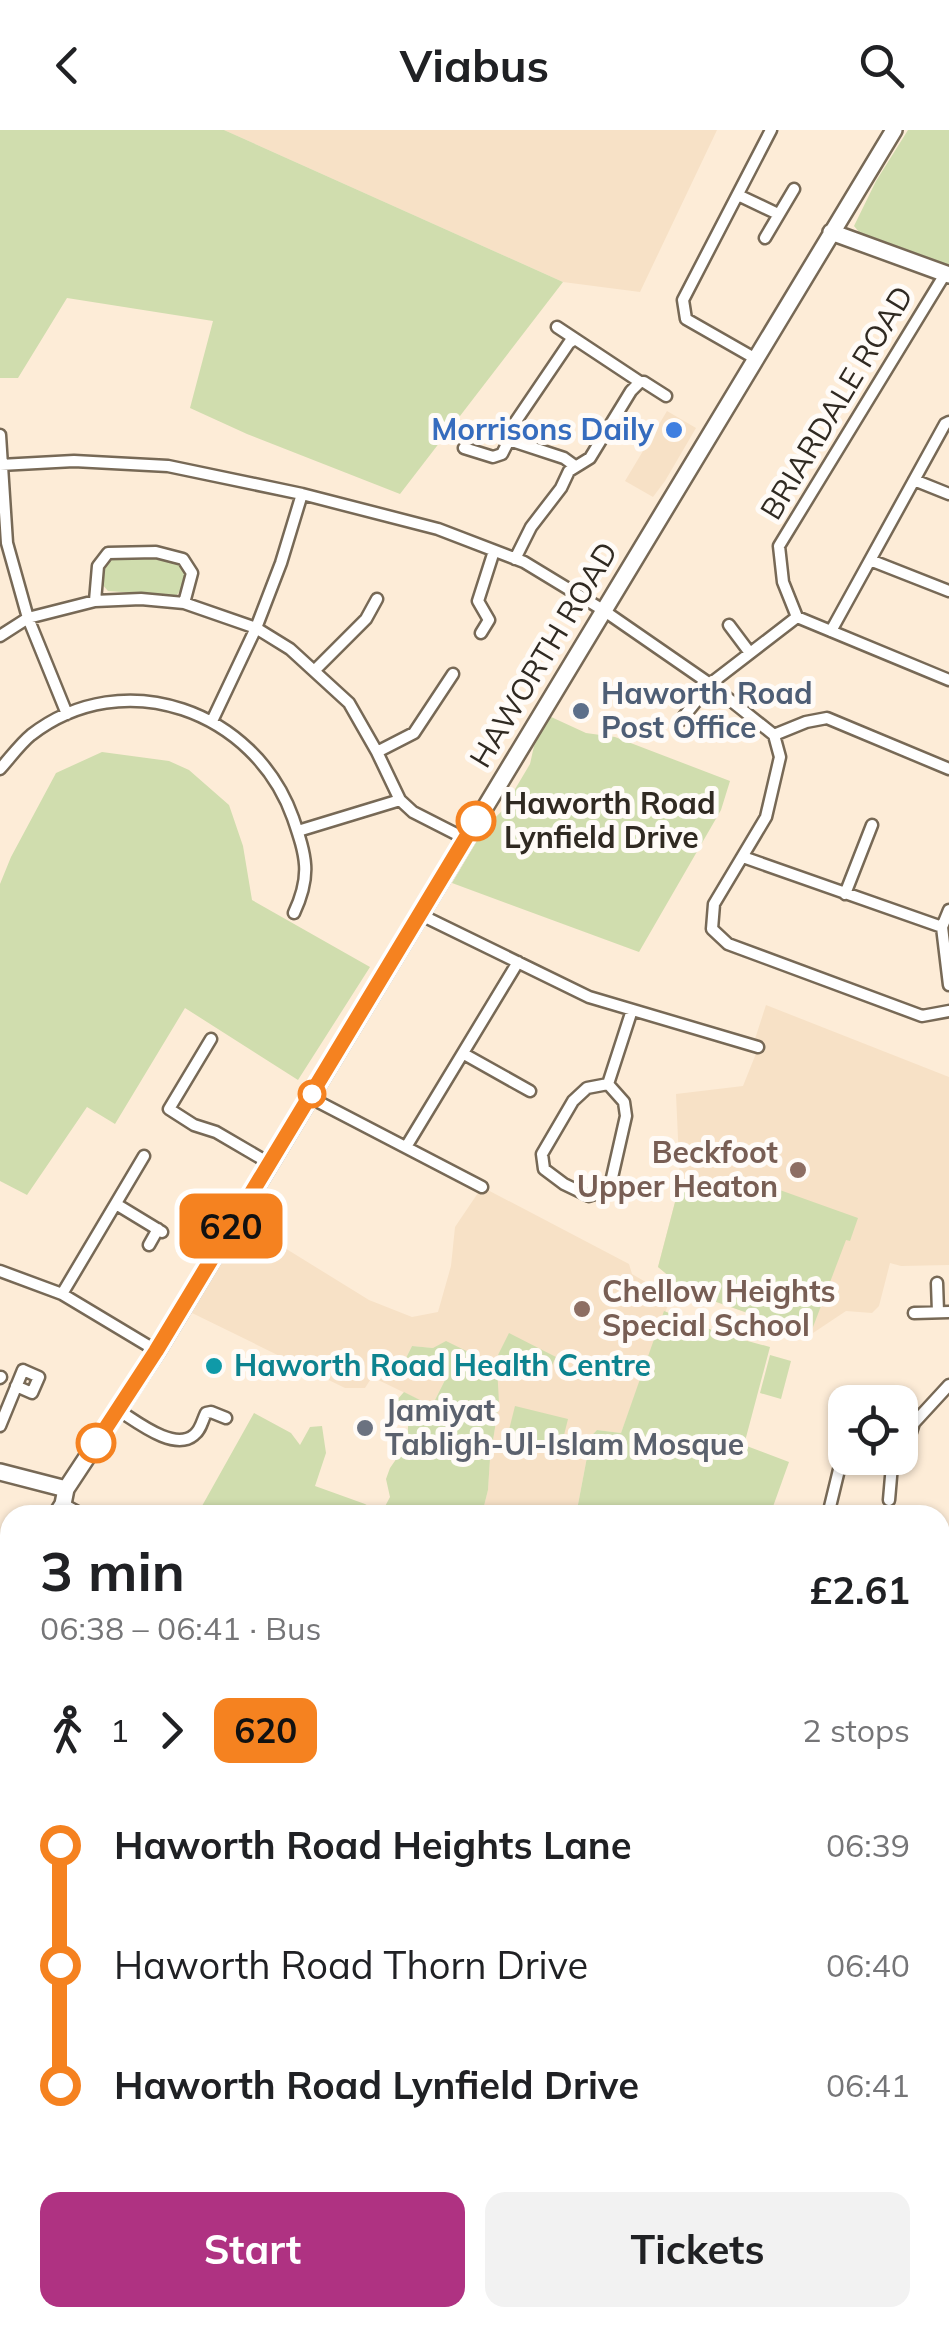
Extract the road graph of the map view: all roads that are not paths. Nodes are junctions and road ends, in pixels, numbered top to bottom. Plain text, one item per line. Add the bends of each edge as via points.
1 (771, 130) edge
2 (894, 130) edge
3 (794, 189) dead end
4 (738, 195) junction
5 (778, 214) junction
6 (832, 232) junction
7 (765, 238) dead end
8 (947, 274) edge
9 (557, 327) dead end
10 (576, 339) junction
11 (756, 359) junction
12 (640, 382) junction
13 (666, 396) dead end
14 (949, 422) edge
15 (0, 435) edge
16 (509, 440) junction
17 (464, 448) dead end
18 (1, 465) edge
19 (575, 466) junction
20 (914, 480) junction
21 (302, 494) junction
22 (949, 494) edge
23 (494, 551) junction
24 (515, 558) junction
25 (870, 560) junction
26 (949, 591) edge
27 (377, 599) dead end
28 (94, 601) junction
29 (184, 603) junction
30 (603, 610) junction
31 (797, 617) junction
32 (28, 618) junction
33 (728, 626) dead end
34 (256, 628) junction
35 (831, 631) junction
36 (481, 633) dead end
37 (0, 636) edge
38 (750, 653) junction
39 (314, 672) junction
40 (453, 674) dead end
41 (949, 680) edge
42 (710, 684) junction
43 (67, 714) junction
44 (681, 720) dead end
45 (212, 722) junction
46 (774, 735) junction
47 (378, 752) junction
48 (0, 768) edge
49 (949, 769) edge
50 (400, 800) junction
51 (872, 825) dead end
52 (298, 831) junction
53 (466, 839) junction
54 (743, 857) junction
55 (846, 894) junction
56 (949, 910) edge
57 (294, 913) dead end
58 (419, 914) junction
59 (942, 927) junction
60 (518, 962) junction
61 (949, 985) edge
62 (632, 1010) junction
63 (949, 1011) edge
64 (210, 1038) dead end
65 (758, 1047) dead end
66 (464, 1054) junction
67 (608, 1084) junction
68 (530, 1091) dead end
69 (310, 1098) junction
70 (406, 1148) junction
71 (144, 1156) dead end
72 (269, 1163) junction
73 (482, 1187) dead end
74 (116, 1204) junction
75 (150, 1245) dead end
76 (0, 1270) edge
77 (937, 1283) dead end
78 (62, 1294) junction
79 (944, 1312) edge
80 (914, 1313) dead end
81 (156, 1351) junction
82 (16, 1386) dead end
83 (948, 1388) edge
84 (118, 1410) junction
85 (226, 1418) dead end
86 (918, 1419) edge
87 (0, 1426) edge
88 (0, 1472) edge
89 (838, 1475) edge
90 (891, 1475) edge
91 (889, 1500) dead end
92 (62, 1503) edge
93 (830, 1505) edge

1 - 4 street
2 - 6 main road, HAWORTH ROAD
3 - 5 street
4 - 5 street
4 - 11 street via 683,300 686,319
5 - 7 street
6 - 8 main road
6 - 11 main road, HAWORTH ROAD
8 - 31 street, BRIARDALE ROAD via 778,546
9 - 10 street
10 - 12 street
10 - 16 street
11 - 30 main road, HAWORTH ROAD
12 - 13 street
12 - 19 street via 590,458
14 - 20 street
15 - 18 street
16 - 17 street via 493,456
16 - 19 street
18 - 21 street via 168,466
18 - 32 street via 8,543
19 - 24 street
20 - 22 street
20 - 25 street
21 - 23 street via 438,529
21 - 34 street
23 - 24 street
23 - 36 street via 478,601 489,620
24 - 30 street
25 - 26 street
25 - 35 street
27 - 39 street
28 - 29 street
28 - 29 street via 98,566 108,553 156,552 184,559 192,573
28 - 32 street
29 - 34 street
30 - 42 street
30 - 53 main road, HAWORTH ROAD
31 - 35 street
31 - 38 street
32 - 37 street
32 - 43 street
33 - 38 street
34 - 39 street
34 - 45 street
35 - 41 street
38 - 42 street
39 - 47 street via 349,703
40 - 47 street via 414,733
42 - 44 street
42 - 46 street
43 - 45 street via 134,699 177,706
43 - 48 street via 30,736
45 - 52 street via 265,766
46 - 49 street via 828,718
46 - 54 street via 780,757 766,818
47 - 50 street
50 - 52 street
50 - 53 street
51 - 55 street
52 - 57 street via 305,889
53 - 58 main road, HAWORTH ROAD
54 - 55 street
54 - 63 street via 714,904 712,929 728,944 922,1016
55 - 59 street
56 - 59 street
58 - 60 street
58 - 69 main road, HAWORTH ROAD
59 - 61 street
60 - 62 street
60 - 66 street
62 - 65 street
62 - 67 street
64 - 72 street via 168,1109
66 - 68 street
66 - 70 street
67 - 67 street via 624,1102 626,1116 611,1182 589,1196 544,1170 542,1154 573,1101 587,1088
69 - 70 street
69 - 72 main road, HAWORTH ROAD
70 - 73 street
71 - 74 street
72 - 81 main road, HAWORTH ROAD
74 - 75 street via 160,1230
74 - 78 street
76 - 78 street
77 - 79 street
78 - 81 street
79 - 80 street
81 - 84 main road, HAWORTH ROAD
82 - 87 street
83 - 86 street
84 - 85 street via 179,1440 199,1431 201,1410
84 - 92 main road, HAWORTH ROAD
88 - 92 main road
89 - 93 street
90 - 91 street

